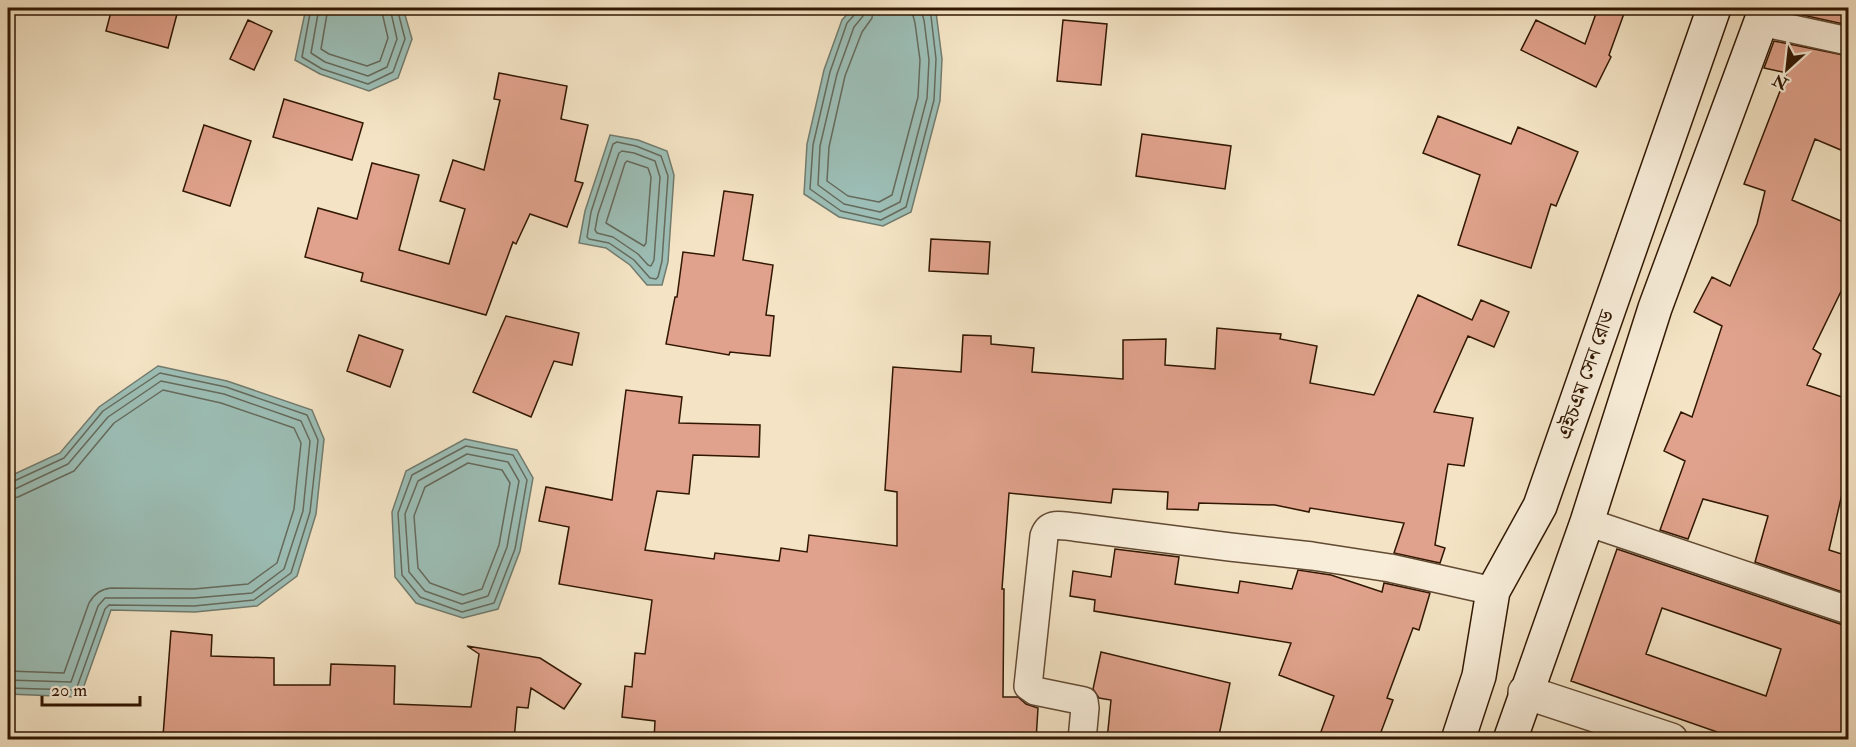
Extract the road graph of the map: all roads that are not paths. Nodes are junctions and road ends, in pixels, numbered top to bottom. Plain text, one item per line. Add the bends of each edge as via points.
1 (1714, 8) edge
2 (1763, 15) edge
3 (1848, 41) edge
4 (1587, 522) junction
5 (1493, 591) junction
6 (1848, 609) edge
7 (1525, 692) junction
8 (1082, 740) edge
9 (1458, 740) edge
10 (1510, 740) edge
11 (1671, 740) edge

1 - 5 main road, এইচএম সেন রোড via 1540,506
2 - 3 street
2 - 4 main road, এইচএম সেন রোড via 1655,308
4 - 6 street
4 - 7 main road, এইচএম সেন রোড
5 - 8 street via 1390,568 1312,556 1051,526 1044,536 1028,686 1035,691 1084,701
5 - 9 main road, এইচএম সেন রোড via 1479,676
7 - 10 main road, এইচএম সেন রোড
7 - 11 main road

